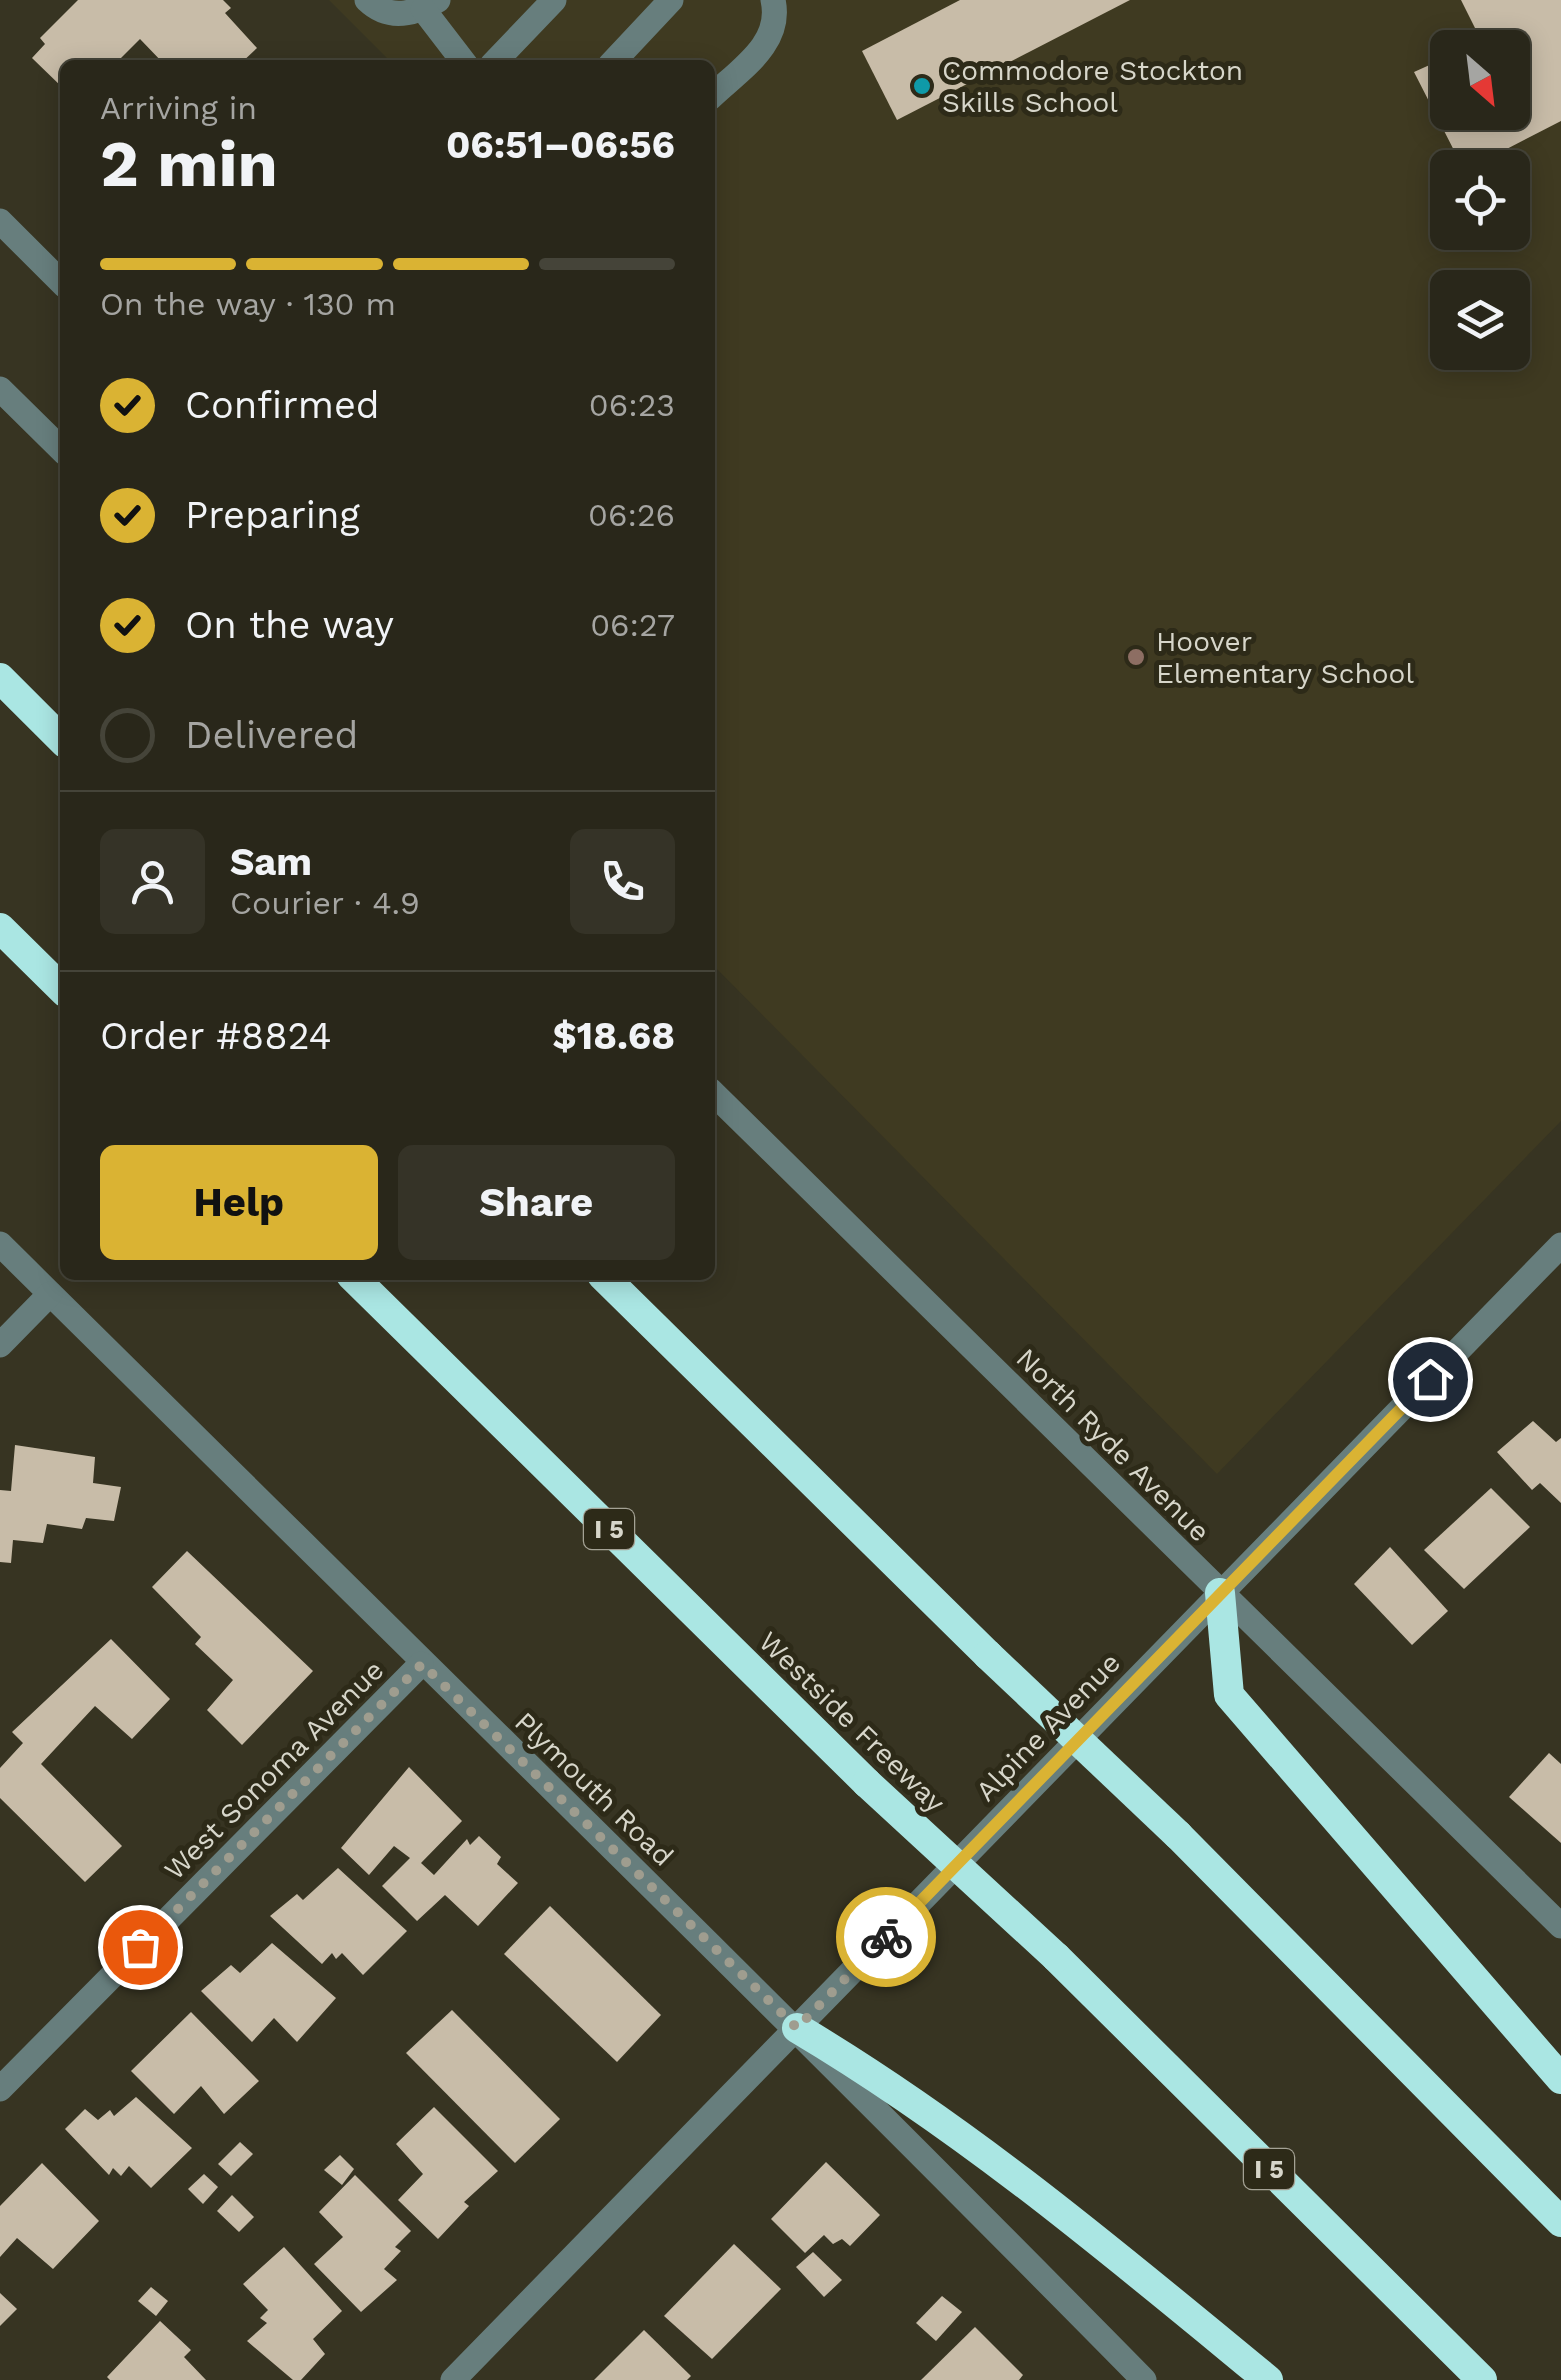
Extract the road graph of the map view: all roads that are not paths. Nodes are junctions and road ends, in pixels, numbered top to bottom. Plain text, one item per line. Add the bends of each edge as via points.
1 (367, 0) edge
2 (554, 0) edge
3 (671, 0) edge
4 (773, 0) edge
5 (430, 5) edge
6 (463, 60) edge
7 (497, 60) edge
8 (615, 60) edge
9 (715, 93) edge
10 (0, 221) edge
11 (60, 281) edge
12 (0, 389) edge
13 (60, 442) edge
14 (0, 678) edge
15 (60, 738) edge
16 (0, 928) edge
17 (60, 987) edge
18 (715, 1095) edge
19 (0, 1244) edge
20 (1561, 1245) edge
21 (357, 1280) edge
22 (607, 1280) edge
23 (50, 1294) junction
24 (0, 1345) edge
25 (1220, 1593) junction
26 (422, 1664) junction
27 (1561, 1926) edge
28 (797, 2028) junction
29 (1561, 2079) edge
30 (0, 2089) edge
31 (1561, 2222) edge
32 (453, 2380) edge
33 (1144, 2380) edge
34 (1268, 2380) edge
35 (1482, 2380) edge

1 - 5 street via 398,14
2 - 7 street
3 - 8 street
4 - 9 street via 776,27 770,37
5 - 6 street
10 - 11 street
12 - 13 street
14 - 15 highway
16 - 17 highway
18 - 25 street, North Ryde Avenue
19 - 23 street, Plymouth Road
20 - 25 street, Alpine Avenue
21 - 35 highway, Westside Freeway / I 5, bridge
22 - 31 highway, bridge via 1178,1836
23 - 24 street
23 - 26 street, Plymouth Road
25 - 27 street, North Ryde Avenue
25 - 28 street, Alpine Avenue
25 - 29 highway via 1229,1695
26 - 28 street, Plymouth Road
26 - 30 street, West Sonoma Avenue
28 - 32 street, Alpine Avenue
28 - 33 street, Plymouth Road
28 - 34 highway via 889,2082 1052,2202

